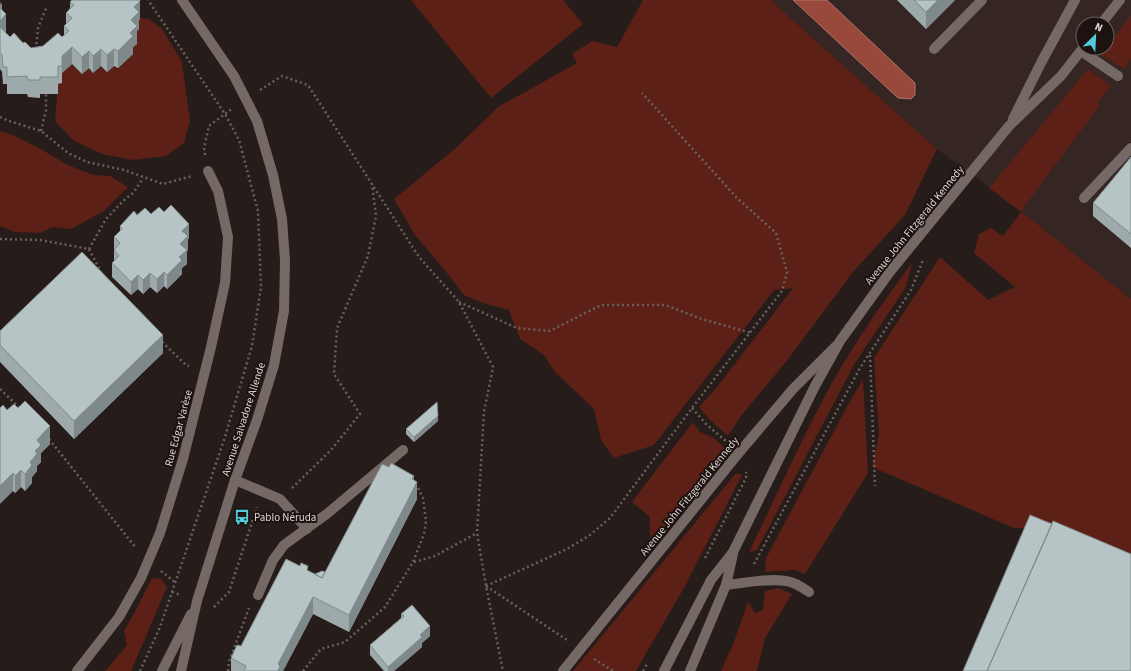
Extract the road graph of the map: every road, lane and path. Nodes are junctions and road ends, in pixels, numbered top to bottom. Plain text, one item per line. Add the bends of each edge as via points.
1 (182, 0) edge
2 (982, 0) edge
3 (1075, 0) edge
4 (1120, 0) edge
5 (47, 6) dead end
6 (1107, 16) edge
7 (934, 50) dead end
8 (36, 52) edge
9 (1077, 56) edge
10 (1091, 56) edge
11 (1118, 76) dead end
12 (642, 93) dead end
13 (46, 94) edge
14 (246, 99) junction
15 (0, 117) edge
16 (1009, 126) junction
17 (41, 131) junction
18 (1131, 148) edge
19 (208, 171) junction
20 (143, 178) junction
21 (372, 184) junction
22 (1084, 198) dead end
23 (0, 240) edge
24 (89, 249) junction
25 (925, 255) dead end
26 (104, 278) edge
27 (459, 302) junction
28 (751, 333) junction
29 (158, 339) edge
30 (840, 341) junction
31 (870, 354) junction
32 (205, 373) junction
33 (0, 388) edge
34 (692, 408) junction
35 (26, 414) edge
36 (45, 435) edge
37 (402, 450) dead end
38 (737, 455) junction
39 (236, 480) junction
40 (416, 484) edge
41 (875, 486) dead end
42 (262, 491) junction
43 (280, 499) junction
44 (308, 529) junction
45 (477, 533) junction
46 (733, 552) junction
47 (704, 560) dead end
48 (413, 562) junction
49 (147, 563) junction
50 (176, 582) dead end
51 (744, 584) junction
52 (486, 586) junction
53 (726, 586) junction
54 (809, 592) dead end
55 (258, 595) joint
56 (197, 601) junction
57 (214, 608) dead end
58 (580, 649) junction
59 (651, 657) dead end
60 (77, 671) edge
61 (162, 671) edge
62 (181, 671) edge
63 (228, 671) edge
64 (303, 671) edge
65 (503, 671) edge
66 (563, 671) edge
67 (613, 671) edge
68 (643, 671) edge
69 (664, 671) edge
70 (690, 671) edge

1 - 14 street, Avenue Salvadore Allende via 234,76
2 - 7 street
3 - 16 street, Avenue John Fitzgerald Kennedy
4 - 6 street
5 - 8 path via 38,28
9 - 16 street, Avenue John Fitzgerald Kennedy via 1061,76
10 - 11 street
12 - 28 path via 737,198 776,234 787,272 782,292
13 - 17 path via 46,110
14 - 19 path via 209,126 204,148
14 - 21 path via 282,76 308,85
14 - 39 street, Avenue Salvadore Allende via 257,122 273,175 282,218 285,260 284,311 274,365
15 - 17 path
16 - 30 street, Avenue John Fitzgerald Kennedy via 889,273
17 - 20 path via 68,154
18 - 22 street
19 - 20 path via 163,184
19 - 32 street, Rue Edgar Varèse via 218,191 228,237 225,283
20 - 24 path via 134,192 106,219
21 - 27 path via 419,257
21 - 43 path via 376,216 368,256 337,328 334,374 360,414 331,450
23 - 24 path via 40,240
24 - 26 path
25 - 31 path via 911,290
27 - 28 path via 517,328 550,331 601,305 665,305
27 - 45 path via 493,367 484,412
28 - 34 path
29 - 32 path via 186,364
30 - 38 street, Avenue John Fitzgerald Kennedy via 793,389
30 - 46 street, Avenue John Fitzgerald Kennedy
31 - 41 path
31 - 51 path via 852,381
32 - 49 street, Rue Edgar Varèse via 183,459 160,533
33 - 35 path
34 - 38 path via 706,424 729,443
34 - 52 path via 610,518 590,535 567,549
36 - 49 path
37 - 44 street
38 - 47 path via 747,474
38 - 58 street, Avenue John Fitzgerald Kennedy
39 - 42 street
39 - 56 street, Avenue Salvadore Allende
40 - 48 path via 423,498 426,521 424,534
42 - 43 street
42 - 57 path via 229,592
43 - 44 street
44 - 55 street via 284,545 273,560
45 - 48 path via 435,556
45 - 52 path
46 - 53 street, Avenue John Fitzgerald Kennedy
46 - 69 street, Avenue John Fitzgerald Kennedy via 711,580
48 - 64 path via 385,607 345,642 321,649
49 - 50 path
49 - 60 street, Rue Edgar Varèse via 120,617
51 - 53 street
51 - 54 street via 787,580
52 - 58 path
52 - 65 path
53 - 70 street, Avenue John Fitzgerald Kennedy
55 - 63 path via 250,603
56 - 61 street, Avenue Salvadore Allende
56 - 62 street, Avenue Salvadore Allende
58 - 66 street, Avenue John Fitzgerald Kennedy
58 - 67 path
59 - 68 path

